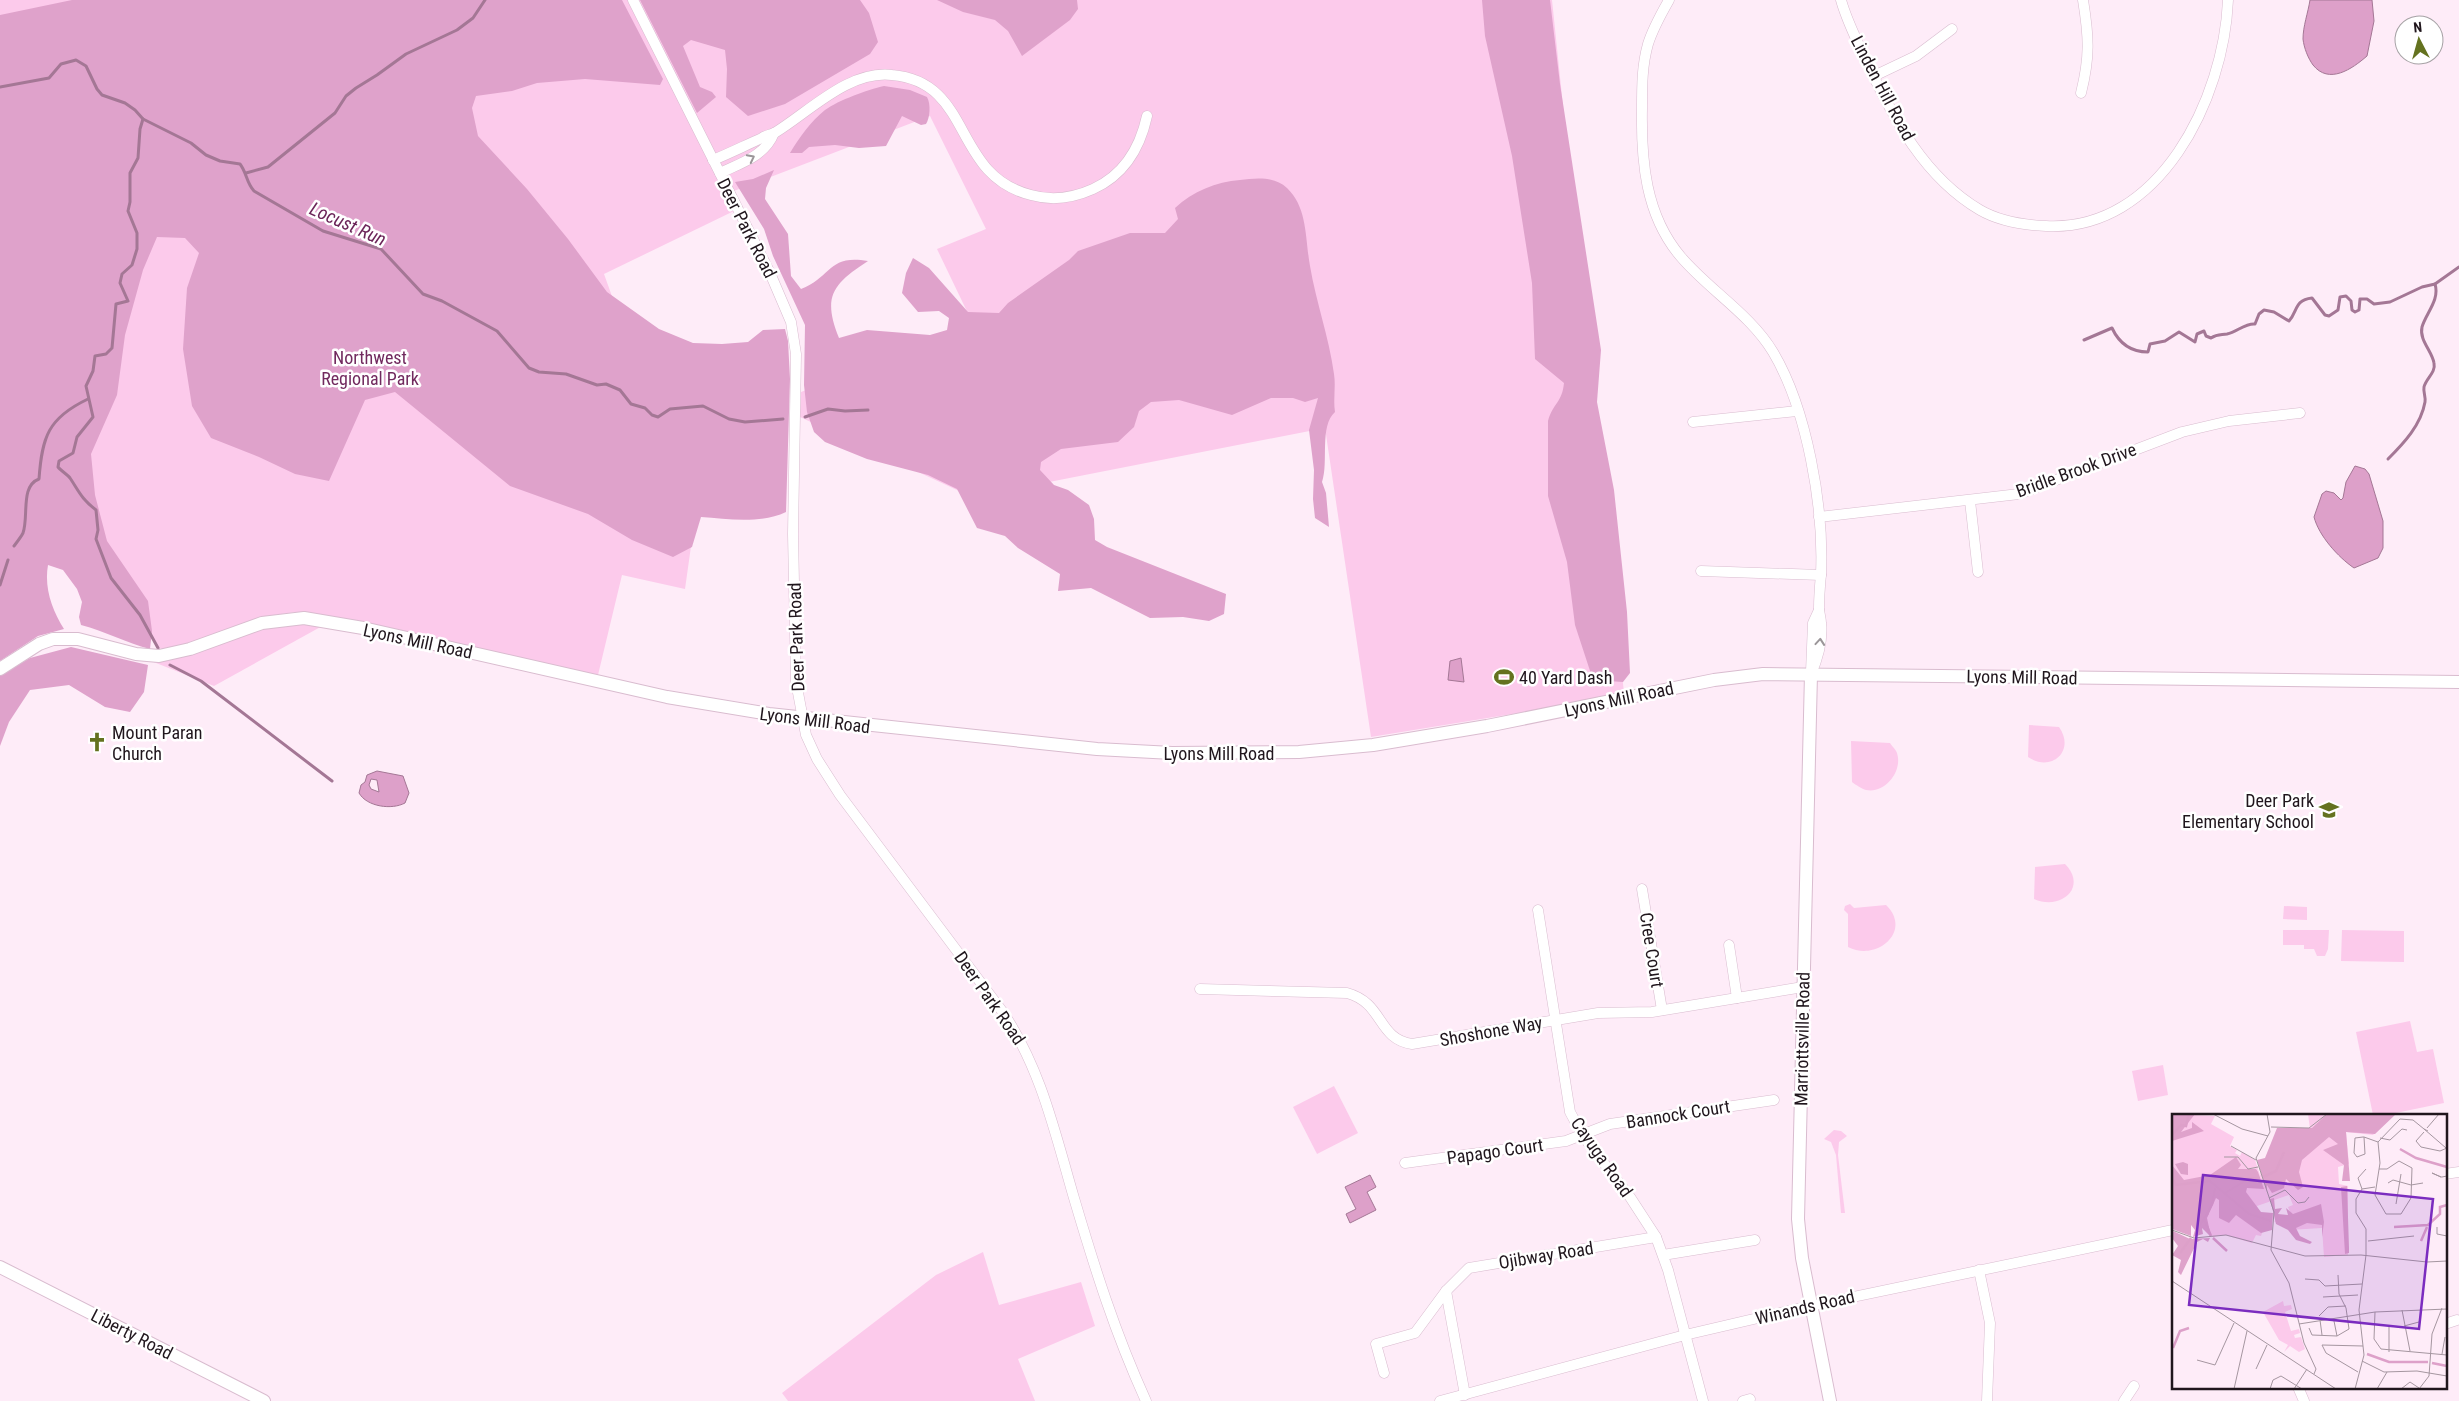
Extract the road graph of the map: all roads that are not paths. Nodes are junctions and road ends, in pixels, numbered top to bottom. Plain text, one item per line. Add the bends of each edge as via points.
1 (632, 0) edge
2 (1669, 0) edge
3 (1841, 0) edge
4 (2083, 0) edge
5 (2228, 0) edge
6 (1952, 29) dead end
7 (1874, 76) junction
8 (2081, 93) dead end
9 (1147, 116) dead end
10 (774, 133) junction
11 (714, 160) junction
12 (720, 173) junction
13 (1797, 411) junction
14 (2300, 413) dead end
15 (1693, 422) dead end
16 (1970, 501) junction
17 (1819, 518) junction
18 (1701, 571) dead end
19 (1978, 572) dead end
20 (1821, 575) junction
21 (0, 669) edge
22 (1811, 674) junction
23 (2459, 682) edge
24 (802, 719) junction
25 (1642, 889) dead end
26 (1538, 910) dead end
27 (1729, 945) dead end
28 (1803, 988) junction
29 (1200, 990) dead end
30 (1737, 998) junction
31 (1662, 1010) junction
32 (1555, 1020) junction
33 (1774, 1100) dead end
34 (1584, 1136) junction
35 (1405, 1163) dead end
36 (2459, 1172) edge
37 (2446, 1174) edge
38 (2172, 1230) edge
39 (1656, 1237) junction
40 (1755, 1240) dead end
41 (1663, 1255) junction
42 (0, 1268) edge
43 (1979, 1270) junction
44 (1446, 1291) junction
45 (1810, 1306) junction
46 (2456, 1320) dead end
47 (2446, 1324) edge
48 (1685, 1335) junction
49 (1384, 1373) dead end
50 (2134, 1386) dead end
51 (2298, 1388) edge
52 (1465, 1395) junction
53 (264, 1401) edge
54 (1146, 1401) edge
55 (1440, 1401) edge
56 (1703, 1401) edge
57 (1830, 1401) edge
58 (1988, 1401) edge
59 (2124, 1401) edge
60 (2304, 1401) edge

1 - 11 street, Deer Park Road
2 - 13 street, Marriottsville Road via 1648,44 1643,69 1643,167 1649,195 1666,235 1679,255 1697,276 1760,333 1772,350
3 - 7 street, Linden Hill Road
4 - 8 street via 2089,46
5 - 7 street, Linden Hill Road via 2227,19 2209,87 2196,119 2167,170 2137,198 2095,219 2077,224 2038,226 2004,220 1960,197 1916,150 1893,115
6 - 7 street via 1916,56
9 - 10 street via 1139,144 1121,169 1105,183 1086,192 1054,198 1026,194 996,180 976,157 943,99 919,81 900,75 870,76 852,83
10 - 11 street
12 -> 10 street via 760,153 770,144
11 - 12 street, Deer Park Road
12 - 24 street, Deer Park Road via 780,294 795,342 793,639
13 - 15 street
13 - 17 street, Marriottsville Road via 1813,473
14 - 16 street, Bridle Brook Drive via 2229,420 2198,427 2155,440 2019,494
16 - 17 street, Bridle Brook Drive
16 - 19 street
17 - 20 street, Marriottsville Road
18 - 20 street
20 - 22 street, Marriottsville Road via 1819,610 1822,624 1818,658
21 - 24 main road, Lyons Mill Road via 39,644 53,639 88,640 136,654 159,656 262,623 304,618 354,626 667,697
22 - 23 main road, Lyons Mill Road
22 - 24 main road, Lyons Mill Road via 1730,677 1450,733 1373,745 1291,752 1128,752
22 - 28 main road, Marriottsville Road
24 - 54 street, Deer Park Road via 811,746 832,784 1002,1011 1023,1044 1043,1091 1110,1315
25 - 31 street, Cree Court
26 - 32 street, Cayuga Road
27 - 30 street
28 - 30 street, Shoshone Way
28 - 45 main road, Marriottsville Road via 1798,1219
29 - 32 street, Shoshone Way via 1347,993 1370,1003 1394,1038 1412,1044
30 - 31 street, Shoshone Way
31 - 32 street, Shoshone Way via 1609,1012
32 - 34 street, Cayuga Road via 1570,1112
33 - 34 street, Bannock Court via 1610,1124
34 - 35 street, Papago Court
34 - 39 street, Cayuga Road
36 - 37 street
38 - 43 street, Winands Road
39 - 41 street, Cayuga Road
39 - 44 street, Ojibway Road via 1474,1266 1463,1272
40 - 41 street
41 - 48 street, Cayuga Road
42 - 53 main road, Liberty Road
43 - 45 street, Winands Road
43 - 58 street via 1990,1324
44 - 49 street, Ojibway Road via 1415,1333 1376,1344
44 - 52 street
45 - 48 street, Winands Road
45 - 57 main road, Marriottsville Road
46 - 47 street
48 - 52 street, Winands Road
48 - 56 street, Cayuga Road
50 - 59 street
51 - 60 street
52 - 55 street, Winands Road

